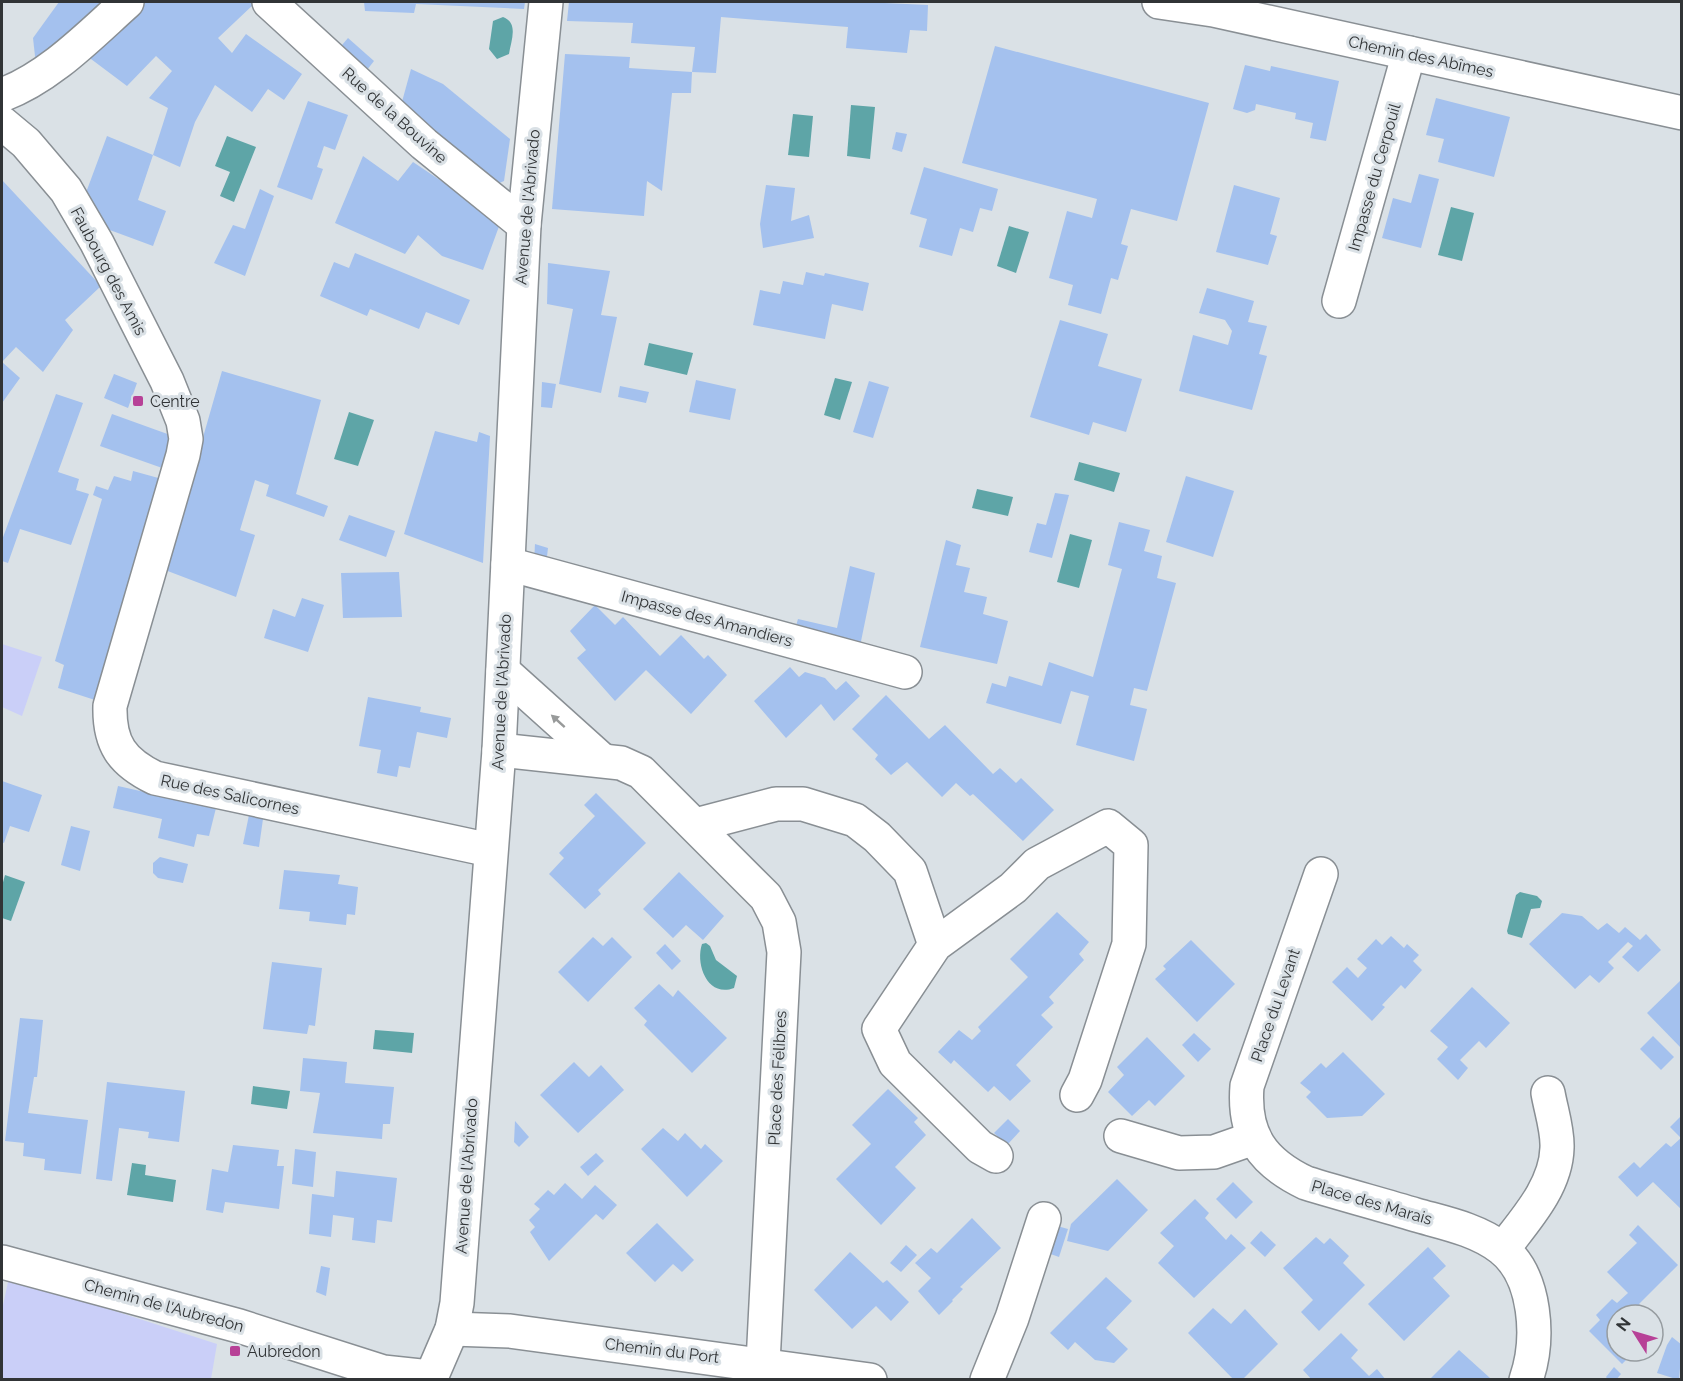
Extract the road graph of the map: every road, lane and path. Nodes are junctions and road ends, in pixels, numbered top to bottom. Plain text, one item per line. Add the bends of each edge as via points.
1 (127, 2) edge
2 (269, 2) edge
3 (546, 2) edge
4 (1159, 2) edge
5 (1409, 53) junction
6 (2, 95) edge
7 (1682, 113) edge
8 (2, 123) edge
9 (524, 225) junction
10 (1339, 301) dead end
11 (186, 439) joint
12 (508, 564) junction
13 (503, 671) junction
14 (905, 672) dead end
15 (499, 750) junction
16 (602, 760) junction
17 (696, 825) junction
18 (490, 850) junction
19 (1321, 874) dead end
20 (935, 945) junction
21 (1548, 1093) dead end
22 (1077, 1095) dead end
23 (1120, 1136) dead end
24 (1254, 1138) junction
25 (996, 1156) dead end
26 (1044, 1219) dead end
27 (1503, 1249) junction
28 (2, 1262) edge
29 (452, 1329) junction
30 (763, 1363) junction
31 (430, 1378) edge
32 (859, 1379) edge
33 (987, 1380) edge
34 (1526, 1380) edge

1 - 6 street via 79,46 26,86
2 - 9 street, Rue de la Bouvine via 424,144
3 - 9 street, Avenue de l'Abrivado
4 - 5 street, Chemin des Abîmes
5 - 7 street, Chemin des Abîmes
5 - 10 street, Impasse du Cerpouil
8 - 11 street, Faubourg des Amis via 26,143 66,190 97,243 166,381 183,421
9 - 12 street, Avenue de l'Abrivado
11 - 18 street, Rue des Salicornes via 110,706 110,729 119,750 136,769 155,778
12 - 13 street, Avenue de l'Abrivado
12 - 14 street, Impasse des Amandiers
13 - 15 street, Avenue de l'Abrivado
16 -> 13 street, Place des Félibres
15 - 16 street, Place des Félibres
15 - 18 street, Avenue de l'Abrivado
16 - 17 street, Place des Félibres via 641,772
17 - 20 street via 776,804 803,804 855,820 910,871
17 - 30 street, Place des Félibres via 766,897 779,922 784,952
18 - 29 street, Avenue de l'Abrivado
19 - 24 street, Place du Levant via 1247,1086 1245,1111
20 - 22 street via 1013,888 1037,864 1108,826 1131,845 1129,944
20 - 25 street via 879,1029 895,1062 980,1147
21 - 27 street via 1557,1148 1548,1182 1534,1209
23 - 24 street via 1179,1153 1214,1152
24 - 27 street, Place des Marais via 1285,1173 1306,1183 1463,1228
26 - 33 street
27 - 34 street, Place des Marais via 1520,1274 1533,1305 1535,1335
28 - 31 street, Chemin de l'Aubredon via 239,1326 383,1372
29 - 30 street, Chemin du Port via 510,1331
29 - 31 street, Avenue de l'Abrivado
30 - 32 street, Chemin du Port

